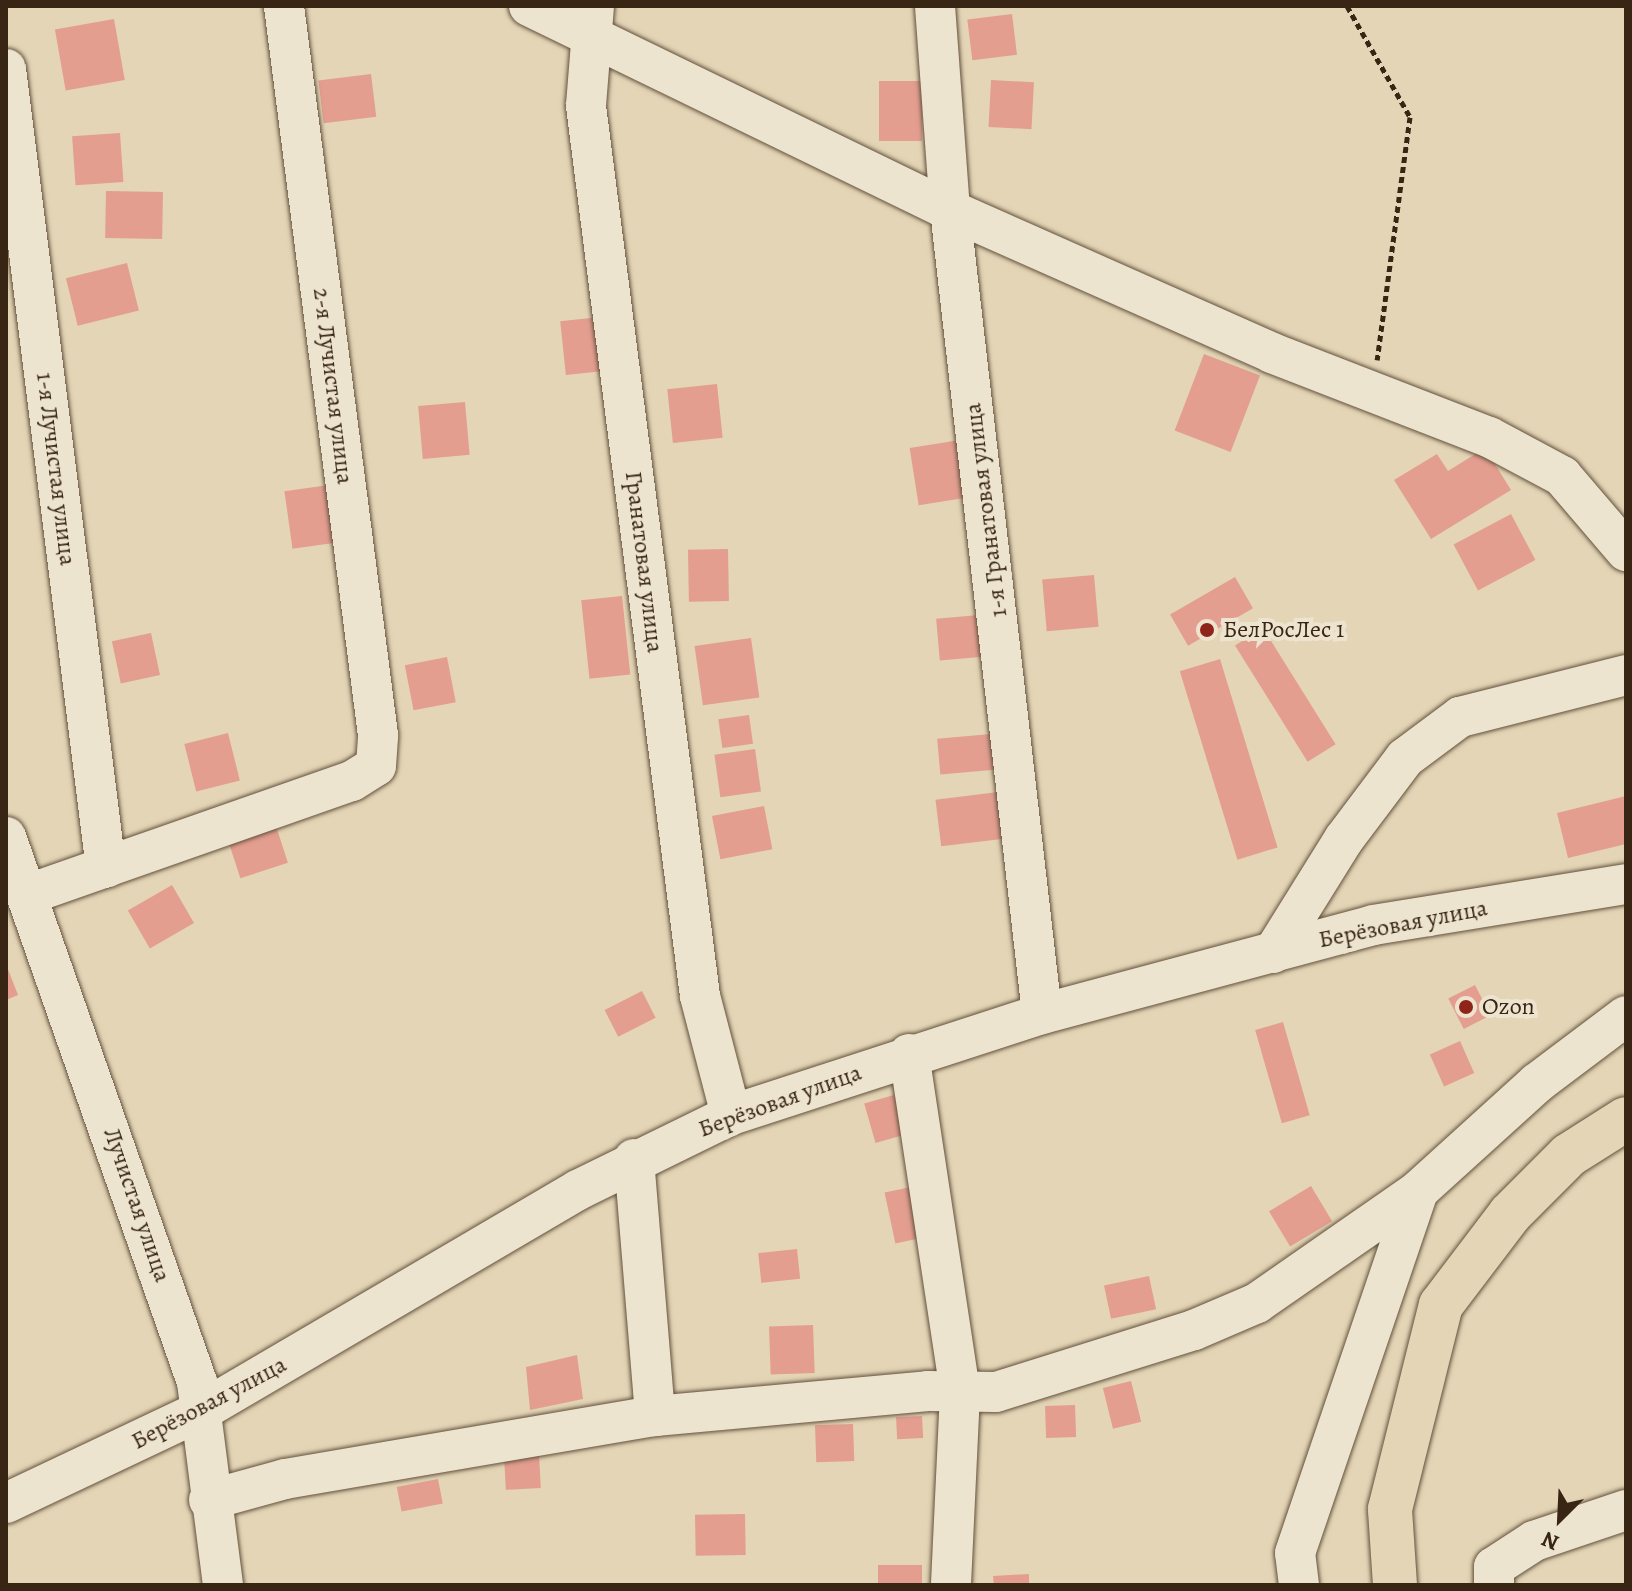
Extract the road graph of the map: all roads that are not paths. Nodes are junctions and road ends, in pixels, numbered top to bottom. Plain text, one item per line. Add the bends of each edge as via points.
1 (284, 6) edge
2 (529, 6) edge
3 (935, 6) edge
4 (592, 22) edge
5 (6, 69) edge
6 (950, 210) junction
7 (1626, 551) edge
8 (1626, 675) edge
9 (6, 837) edge
10 (106, 868) junction
11 (1626, 884) edge
12 (29, 894) junction
13 (1273, 953) junction
14 (1042, 1014) junction
15 (1626, 1016) edge
16 (909, 1054) junction
17 (731, 1115) junction
18 (1626, 1119) edge
19 (634, 1159) junction
20 (1418, 1191) junction
21 (960, 1393) junction
22 (203, 1410) junction
23 (655, 1416) junction
24 (209, 1500) junction
25 (6, 1503) edge
26 (1626, 1510) edge
27 (223, 1585) edge
28 (951, 1585) edge
29 (1299, 1585) edge
30 (1395, 1585) edge
31 (1494, 1585) edge

1 - 10 street, 2-я Лучистая улица via 378,735 376,766 352,781
2 - 4 street
3 - 6 street, 1-я Гранатовая улица
4 - 6 street
4 - 17 street, Гранатовая улица via 586,106 700,996
5 - 10 street, 1-я Лучистая улица
6 - 7 street via 1272,353 1373,389 1562,476
6 - 14 street, 1-я Гранатовая улица
8 - 13 street via 1460,717 1405,758 1344,839
9 - 12 street, Лучистая улица
10 - 12 street
11 - 13 street, Берёзовая улица via 1373,925
12 - 22 street, Лучистая улица
13 - 14 street, Берёзовая улица
14 - 16 street, Берёзовая улица
15 - 20 street via 1537,1083
16 - 17 street, Берёзовая улица
16 - 21 street
17 - 19 street, Берёзовая улица
18 - 30 main road via 1569,1155 1510,1214 1441,1305 1390,1509
19 - 22 street, Берёзовая улица
19 - 23 street
20 - 21 street via 1257,1303 1032,1385
20 - 29 street via 1295,1553
21 - 23 street
21 - 28 street
22 - 24 street, Лучистая улица
22 - 25 street, Берёзовая улица
23 - 24 street via 285,1479
24 - 27 street, Лучистая улица
26 - 31 street via 1534,1541 1494,1567

